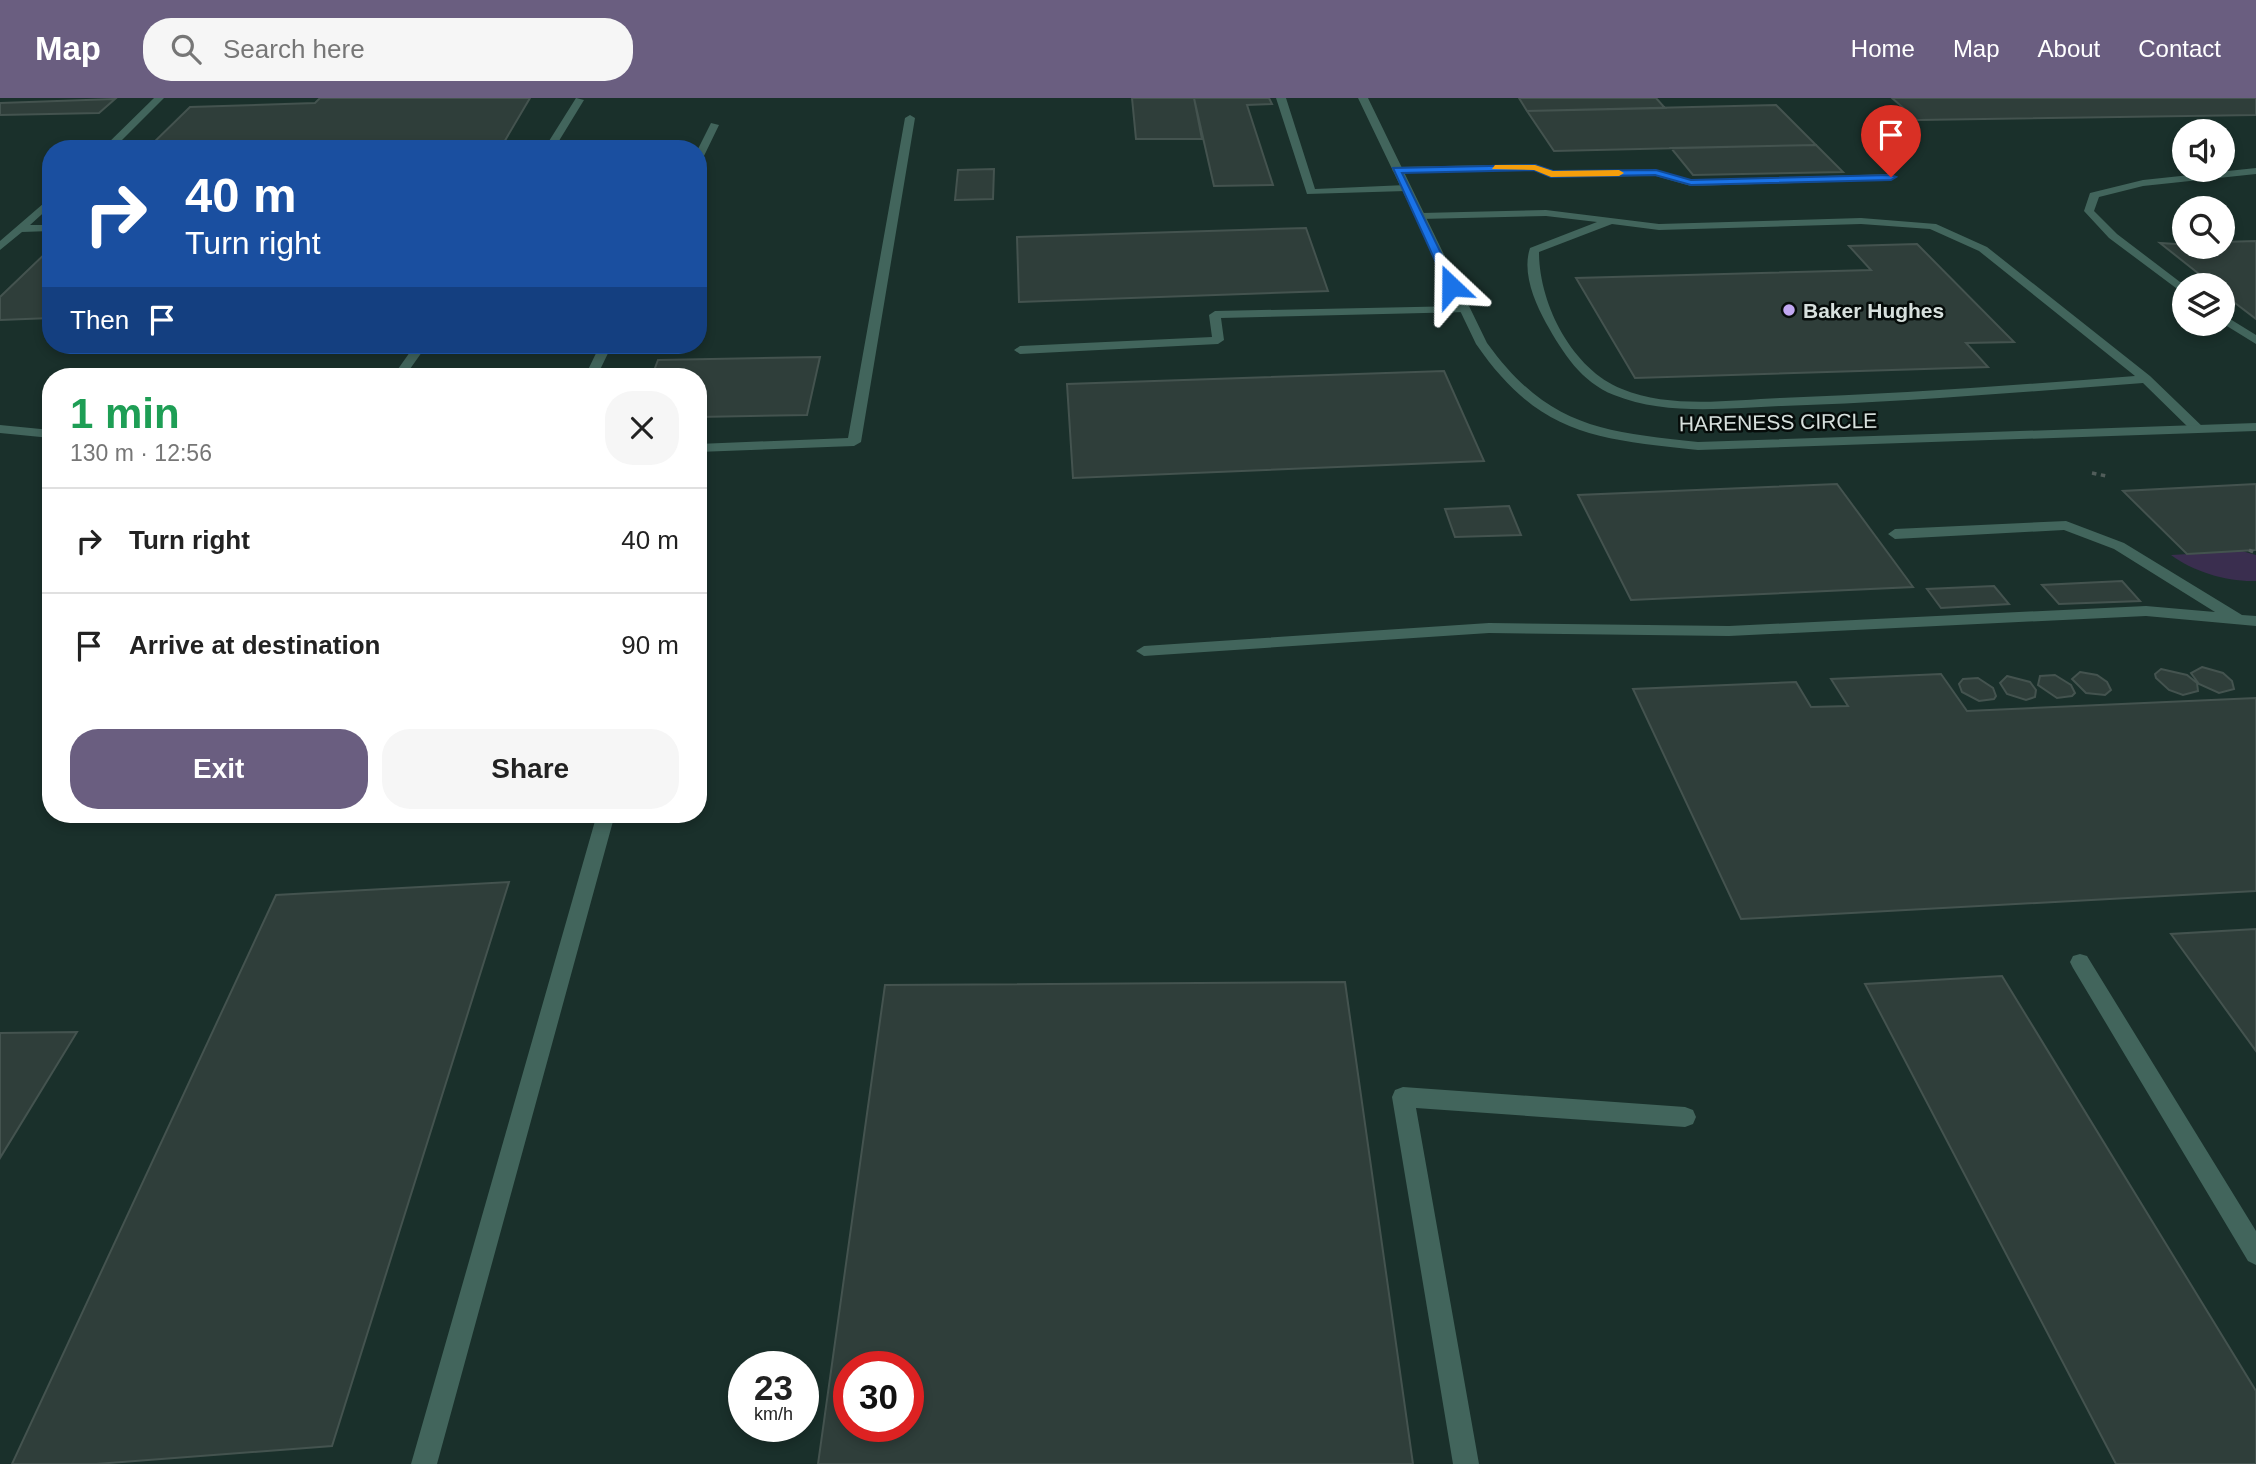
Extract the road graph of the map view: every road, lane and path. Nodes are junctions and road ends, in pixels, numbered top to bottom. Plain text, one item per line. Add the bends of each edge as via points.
1 (159, 98) edge
2 (1281, 98) edge
3 (1363, 98) edge
4 (579, 100) dead end
5 (910, 118) dead end
6 (714, 125) dead end
7 (116, 140) edge
8 (555, 140) edge
9 (707, 140) edge
10 (1396, 170) junction
11 (2256, 171) edge
12 (1891, 177) dead end
13 (1406, 188) junction
14 (42, 209) edge
15 (1421, 216) junction
16 (1611, 220) junction
17 (42, 228) edge
18 (20, 229) junction
19 (0, 247) edge
20 (2172, 281) edge
21 (1461, 310) junction
22 (2235, 326) edge
23 (2256, 340) edge
24 (1020, 350) dead end
25 (2146, 379) junction
26 (2256, 427) edge
27 (0, 429) edge
28 (2198, 429) junction
29 (42, 433) edge
30 (707, 449) edge
31 (1895, 534) dead end
32 (2249, 550) dead end
33 (2256, 553) edge
34 (2249, 621) edge
35 (1144, 651) dead end
36 (603, 823) edge
37 (2080, 962) dead end
38 (1685, 1117) dead end
39 (2256, 1253) edge
40 (424, 1464) edge
41 (1466, 1464) edge

1 - 7 street
2 - 13 street via 1311,192
3 - 10 street, HARENESS CIRCLE
4 - 8 street
5 - 30 street via 854,442
6 - 9 street
10 - 12 street via 1535,167 1551,174 1656,173 1691,183
10 - 13 street, HARENESS CIRCLE
11 - 20 street via 2143,183 2094,195 2089,211 2113,236
13 - 15 street, HARENESS CIRCLE
14 - 18 street
15 - 16 street via 1546,213
15 - 21 street, HARENESS CIRCLE
16 - 25 street via 1659,227 1861,221 1932,226 1983,249
16 - 25 street via 1534,250 1535,284 1581,371 1637,398 1678,404 1876,399
17 - 18 street
18 - 19 street
21 - 24 street via 1215,315 1218,340
21 - 28 street, HARENESS CIRCLE via 1492,363 1515,388 1587,429 1640,440 1699,446
22 - 23 street
25 - 28 street
26 - 28 street, HARENESS CIRCLE
27 - 29 street
31 - 34 street via 2066,526 2119,546
32 - 33 path
34 - 35 street via 2146,611 1729,631 1489,628
36 - 40 street
37 - 39 street
38 - 41 street via 1403,1097

